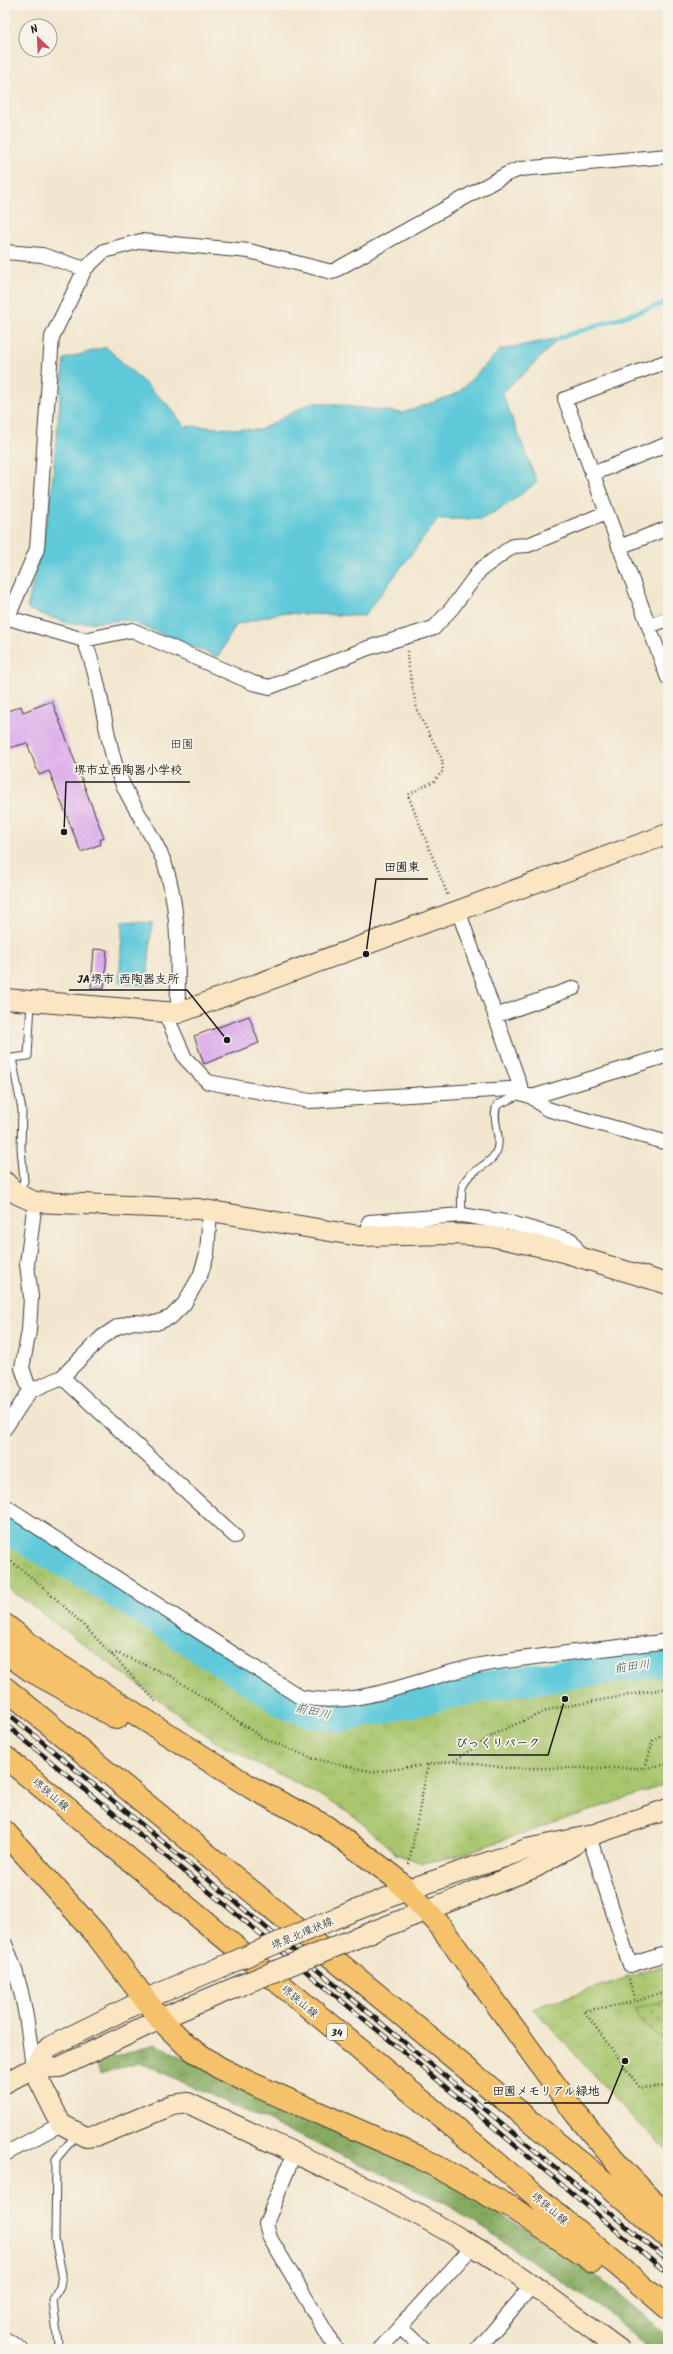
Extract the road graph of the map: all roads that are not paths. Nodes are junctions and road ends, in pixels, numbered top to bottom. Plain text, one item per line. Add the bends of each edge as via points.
1 (668, 156) edge
2 (5, 252) edge
3 (85, 269) junction
4 (668, 361) edge
5 (668, 444) edge
6 (592, 474) junction
7 (606, 513) junction
8 (668, 528) edge
9 (619, 547) junction
10 (6, 617) edge
11 (668, 619) edge
12 (649, 626) junction
13 (84, 640) junction
14 (668, 678) edge
15 (668, 834) edge
16 (456, 910) junction
17 (574, 988) dead end
18 (5, 999) edge
19 (31, 1001) junction
20 (171, 1013) junction
21 (496, 1016) junction
22 (668, 1055) edge
23 (528, 1096) junction
24 (668, 1143) edge
25 (11, 1188) edge
26 (35, 1202) junction
27 (210, 1211) junction
28 (462, 1216) junction
29 (370, 1236) junction
30 (582, 1258) junction
31 (668, 1284) edge
32 (62, 1377) junction
33 (30, 1391) junction
34 (5, 1428) edge
35 (5, 1506) edge
36 (235, 1536) dead end
37 (5, 1625) edge
38 (668, 1641) edge
39 (5, 1652) edge
40 (5, 1688) edge
41 (5, 1757) edge
42 (252, 1788) junction
43 (668, 1808) edge
44 (5, 1832) edge
45 (589, 1836) junction
46 (407, 1890) junction
47 (425, 1910) junction
48 (5, 1944) edge
49 (668, 1953) edge
50 (146, 1999) junction
51 (160, 2019) junction
52 (33, 2068) junction
53 (5, 2083) edge
54 (69, 2129) junction
55 (294, 2153) junction
56 (5, 2154) edge
57 (668, 2217) edge
58 (668, 2238) edge
59 (473, 2246) junction
60 (532, 2286) junction
61 (668, 2308) edge
62 (668, 2317) edge
63 (400, 2327) junction
64 (5, 2339) edge
65 (21, 2349) edge
66 (56, 2349) edge
67 (336, 2349) edge
68 (380, 2349) edge
69 (423, 2349) edge
70 (478, 2349) edge
71 (619, 2349) edge

1 - 3 street via 513,172 332,272 249,250 141,241 104,251
2 - 3 street via 42,255
3 - 10 street via 52,337 37,549
4 - 6 street via 565,399
5 - 6 street
6 - 7 street
7 - 9 street
7 - 13 street via 528,545 513,546 480,570 434,628 368,648 270,687 252,683 132,630
8 - 9 street
9 - 12 street
10 - 13 street
11 - 12 street
12 - 14 street
13 - 20 street via 93,660 116,768 164,862 169,883 177,929
15 - 16 street
16 - 20 street
16 - 21 street
17 - 21 street
18 - 19 street
19 - 20 street
19 - 25 lane via 28,1056 12,1058 22,1110 21,1148 24,1181
20 - 23 street via 185,1058 208,1082 310,1101 504,1090
21 - 23 street
22 - 23 street
23 - 24 street via 547,1109
23 - 28 lane via 497,1105 494,1113 497,1152 470,1173 462,1186
25 - 26 street
26 - 27 street
26 - 33 street via 27,1264 31,1297 29,1331 22,1368
27 - 29 street
27 - 32 street via 207,1254 200,1276 184,1304 171,1317 156,1323 133,1322 117,1327 102,1337
28 - 29 street via 369,1222
28 - 30 street via 511,1223 571,1240
29 - 30 street via 490,1236
30 - 31 street
32 - 33 street
32 - 36 street
33 - 34 street
35 - 38 street via 300,1697 317,1701 350,1699 486,1664
37 - 42 main road via 43,1655
39 - 42 main road via 30,1670 159,1741
40 - 58 main road via 608,2185
41 - 61 main road, 堺狭山線 / 34 via 484,2152
42 - 46 main road via 325,1826 378,1864
43 - 45 street, 堺泉北環状線
44 - 50 main road via 95,1933
45 - 46 street, 堺泉北環状線 via 527,1849
45 - 47 street, 堺泉北環状線 via 536,1867
45 - 49 street via 630,1965
46 - 47 main road
46 - 50 street, 堺泉北環状線, bridge
47 - 51 street, 堺泉北環状線, bridge
47 - 57 main road via 438,1924 576,2114 624,2171
48 - 52 street via 14,1964 27,2010
50 - 51 main road
50 - 52 street, 堺泉北環状線 via 49,2047
51 - 52 street, 堺泉北環状線 via 60,2067
51 - 62 main road via 187,2046 218,2067 421,2158 512,2208 573,2247
52 - 53 street, 堺泉北環状線
52 - 54 street
54 - 55 street via 86,2137 100,2135 172,2105 188,2103
54 - 56 street
54 - 66 lane via 56,2159 55,2239 62,2274 60,2287 53,2300 58,2344
55 - 59 street via 383,2195
55 - 67 street via 266,2224 270,2238
59 - 60 street
59 - 63 street
60 - 70 street
60 - 71 street
63 - 68 street
63 - 69 street
64 - 65 street

